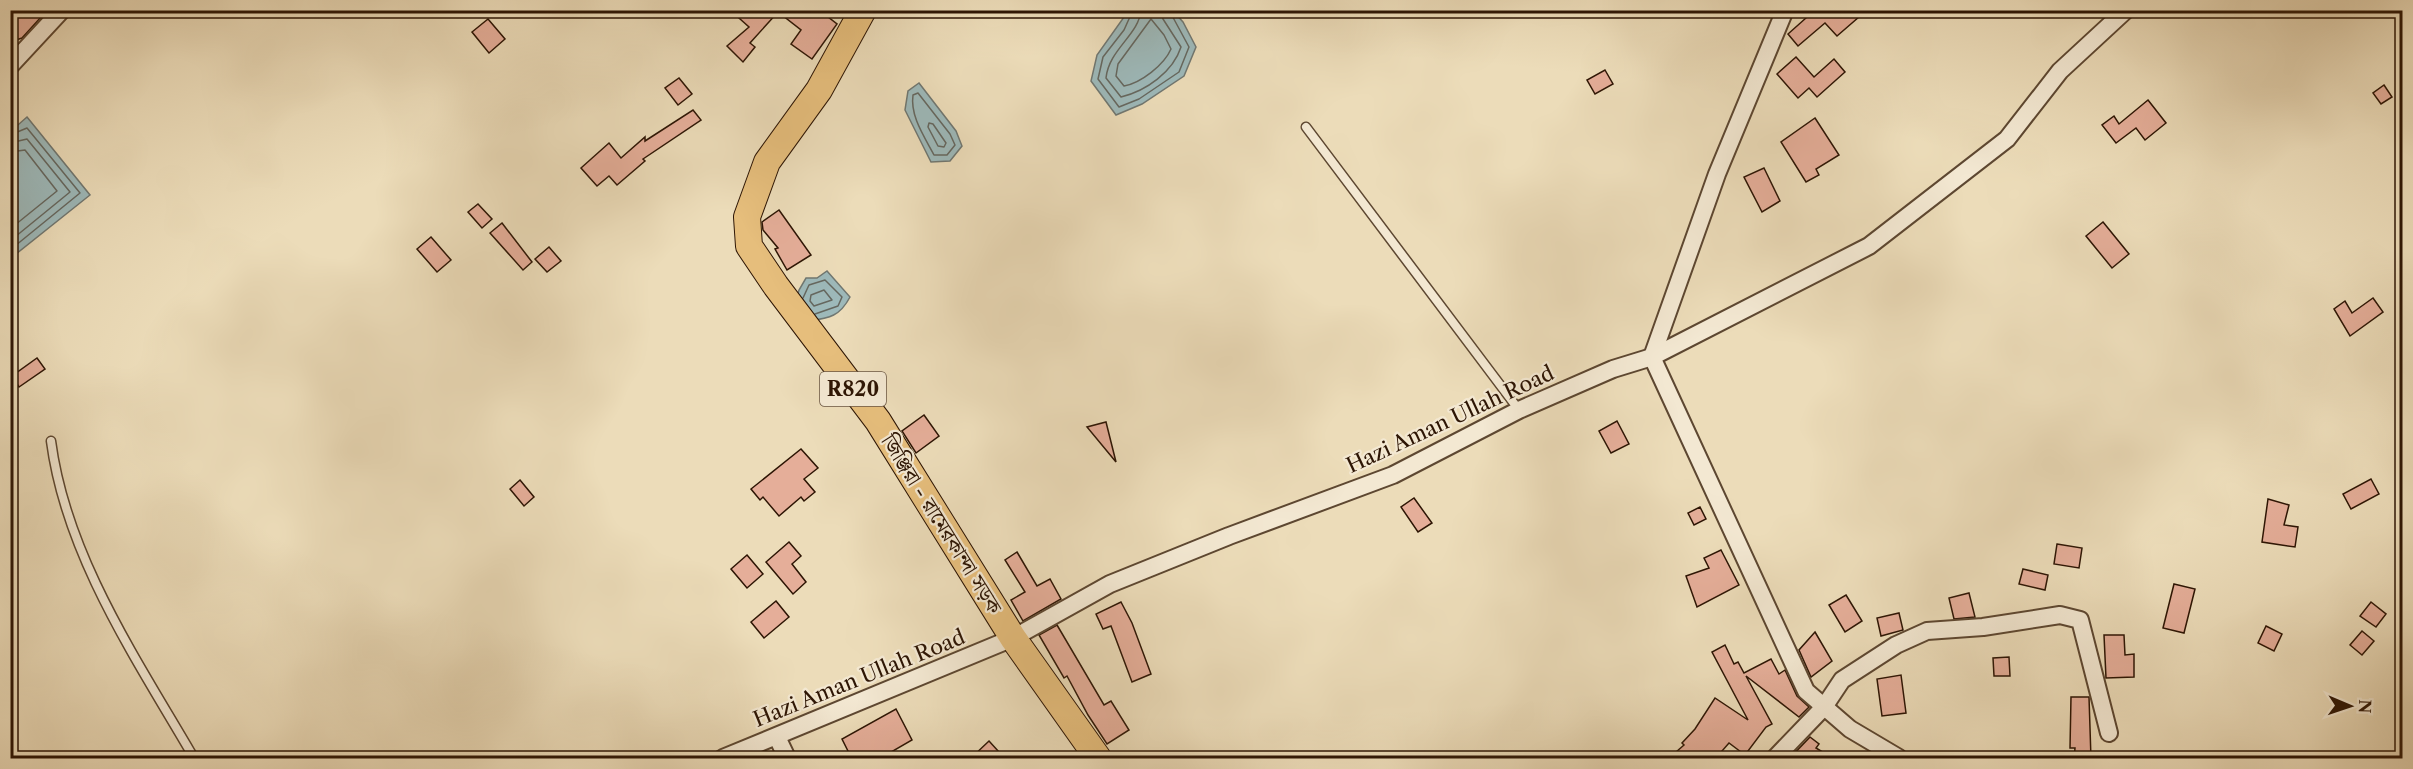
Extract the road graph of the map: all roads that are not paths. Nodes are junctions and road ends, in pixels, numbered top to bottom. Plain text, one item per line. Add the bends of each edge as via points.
1 (62, 10) edge
2 (863, 10) edge
3 (1785, 10) edge
4 (2126, 10) edge
5 (10, 66) edge
6 (1306, 127) dead end
7 (1652, 357) junction
8 (1520, 410) junction
9 (51, 441) dead end
10 (1013, 639) junction
11 (1824, 707) junction
12 (2109, 733) dead end
13 (777, 736) junction
14 (194, 759) edge
15 (723, 759) edge
16 (787, 759) edge
17 (1098, 759) edge
18 (1775, 759) edge
19 (1899, 759) edge

1 - 5 street
2 - 10 main road, জিঞ্জিরা - রামেরকান্দা সড়ক / R820 via 819,90 767,162 747,217 749,246 878,421
3 - 7 street via 1717,174
4 - 7 street, Hazi Aman Ullah Road via 2060,70 2007,139 1869,246
6 - 8 lane
7 - 8 street, Hazi Aman Ullah Road via 1612,369
7 - 11 street via 1806,691
8 - 10 street, Hazi Aman Ullah Road via 1394,475 1110,584
9 - 14 lane via 55,476 112,620
10 - 13 street, Hazi Aman Ullah Road
10 - 17 main road, জিঞ্জিরা - রামেরকান্দা সড়ক / R820
11 - 12 street via 1842,680 1896,645 1927,631 2060,615 2080,620
11 - 18 street
11 - 19 street via 1850,729
13 - 15 street, Hazi Aman Ullah Road
13 - 16 street

